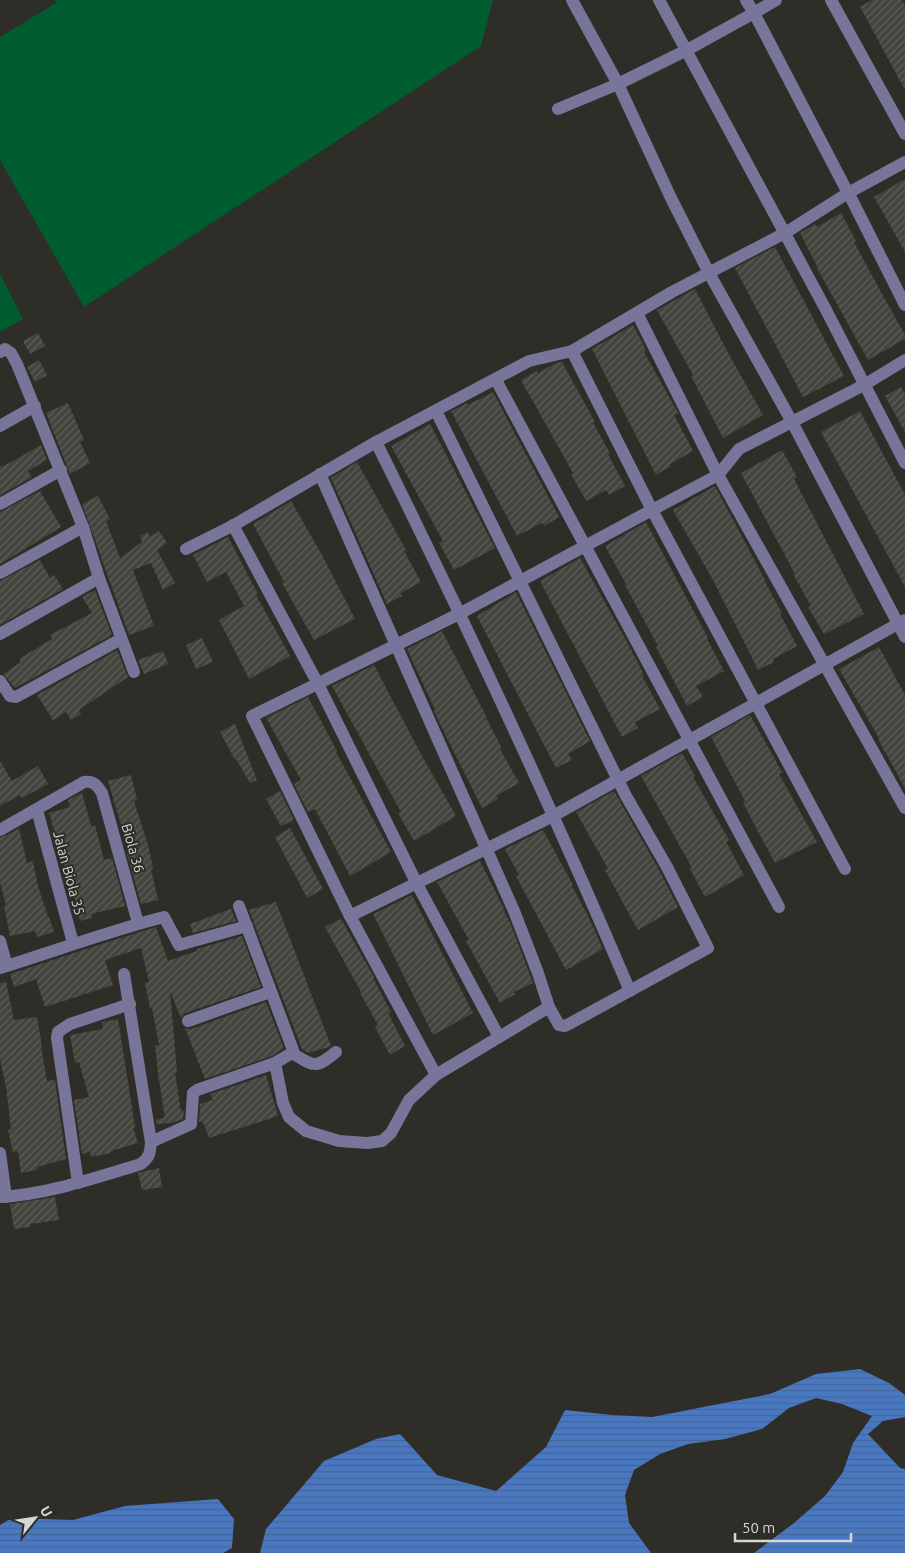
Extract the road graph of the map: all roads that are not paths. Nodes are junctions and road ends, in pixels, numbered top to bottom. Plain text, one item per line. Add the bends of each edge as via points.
1 (572, 0) edge
2 (659, 0) edge
3 (746, 0) edge
4 (776, 0) edge
5 (831, 0) edge
6 (754, 13) junction
7 (687, 50) junction
8 (618, 84) junction
9 (558, 109) dead end
10 (905, 134) edge
11 (905, 162) edge
12 (850, 195) junction
13 (785, 233) junction
14 (709, 273) junction
15 (905, 305) edge
16 (637, 313) junction
17 (572, 350) junction
18 (0, 352) edge
19 (905, 360) edge
20 (496, 380) junction
21 (864, 385) junction
22 (35, 406) junction
23 (436, 411) junction
24 (792, 422) junction
25 (0, 426) edge
26 (376, 442) junction
27 (905, 463) edge
28 (61, 470) junction
29 (320, 474) junction
30 (718, 475) junction
31 (0, 504) edge
32 (652, 510) junction
33 (233, 525) junction
34 (83, 527) junction
35 (586, 546) junction
36 (186, 549) dead end
37 (0, 573) edge
38 (99, 578) junction
39 (520, 582) junction
40 (459, 614) junction
41 (902, 622) edge
42 (0, 634) edge
43 (905, 637) edge
44 (121, 638) junction
45 (397, 645) junction
46 (824, 665) junction
47 (134, 672) dead end
48 (0, 681) edge
49 (318, 684) junction
50 (756, 703) junction
51 (690, 740) junction
52 (617, 780) junction
53 (905, 808) edge
54 (37, 810) junction
55 (553, 816) junction
56 (0, 830) edge
57 (486, 848) junction
58 (845, 869) dead end
59 (417, 884) junction
60 (239, 906) dead end
61 (779, 907) dead end
62 (350, 916) junction
63 (138, 924) junction
64 (247, 926) junction
65 (0, 941) edge
66 (73, 944) junction
67 (3, 967) edge
68 (124, 974) dead end
69 (630, 991) junction
70 (270, 992) junction
71 (130, 1004) junction
72 (549, 1007) junction
73 (188, 1021) dead end
74 (499, 1037) junction
75 (336, 1052) dead end
76 (292, 1053) junction
77 (275, 1063) junction
78 (436, 1075) junction
79 (151, 1142) junction
80 (0, 1153) edge
81 (78, 1184) junction
82 (3, 1197) edge

1 - 8 street
2 - 7 street
3 - 6 street
4 - 6 street
5 - 10 street
6 - 7 street
6 - 12 street
7 - 8 street
7 - 13 street
8 - 9 street
8 - 14 street
11 - 12 street
12 - 13 street
12 - 15 street
13 - 14 street
13 - 21 street
14 - 16 street
14 - 24 street
16 - 17 street
16 - 30 street
17 - 20 street via 529,362
17 - 32 street
18 - 22 street via 5,349 11,353
19 - 21 street
20 - 23 street
20 - 35 street
21 - 24 street
21 - 27 street
22 - 25 street
22 - 28 street
23 - 26 street
23 - 39 street
24 - 30 street via 739,449
24 - 41 street
26 - 29 street
26 - 40 street
28 - 31 street
28 - 34 street
29 - 33 street
29 - 45 street
30 - 32 street
30 - 46 street
32 - 35 street
32 - 50 street
33 - 36 street
33 - 49 street
34 - 37 street
34 - 38 street
35 - 39 street
35 - 51 street
38 - 42 street
38 - 44 street
39 - 40 street
39 - 52 street
40 - 45 street
40 - 55 street
41 - 43 street
41 - 46 street
44 - 47 street
44 - 48 street via 16,697 10,696
45 - 49 street
45 - 57 street
46 - 50 street
46 - 53 street
49 - 59 street
49 - 62 street via 252,716
50 - 51 street
50 - 58 street
51 - 52 street
51 - 61 street
52 - 55 street
52 - 69 street via 708,948
54 - 56 street
54 - 63 street, Biola 36 via 84,782 95,783 102,793
54 - 66 street, Jalan Biola 35
55 - 57 street
55 - 69 street
57 - 59 street
57 - 72 street
59 - 62 street
59 - 74 street
60 - 64 street
62 - 78 street
63 - 64 street via 164,917 179,945
63 - 66 street
64 - 70 street
65 - 67 street
66 - 67 street
68 - 71 street
69 - 72 street via 565,1026 559,1025
70 - 73 street
70 - 76 street
71 - 79 street
71 - 81 street via 80,1020 58,1032
72 - 74 street
74 - 78 street
75 - 76 street via 322,1064 312,1065
76 - 77 street
77 - 78 street via 289,1118 306,1131 338,1141 382,1141 391,1133 409,1100
77 - 79 street via 197,1090 192,1098 191,1124
79 - 81 street via 150,1155 142,1164
80 - 82 street
81 - 82 street

